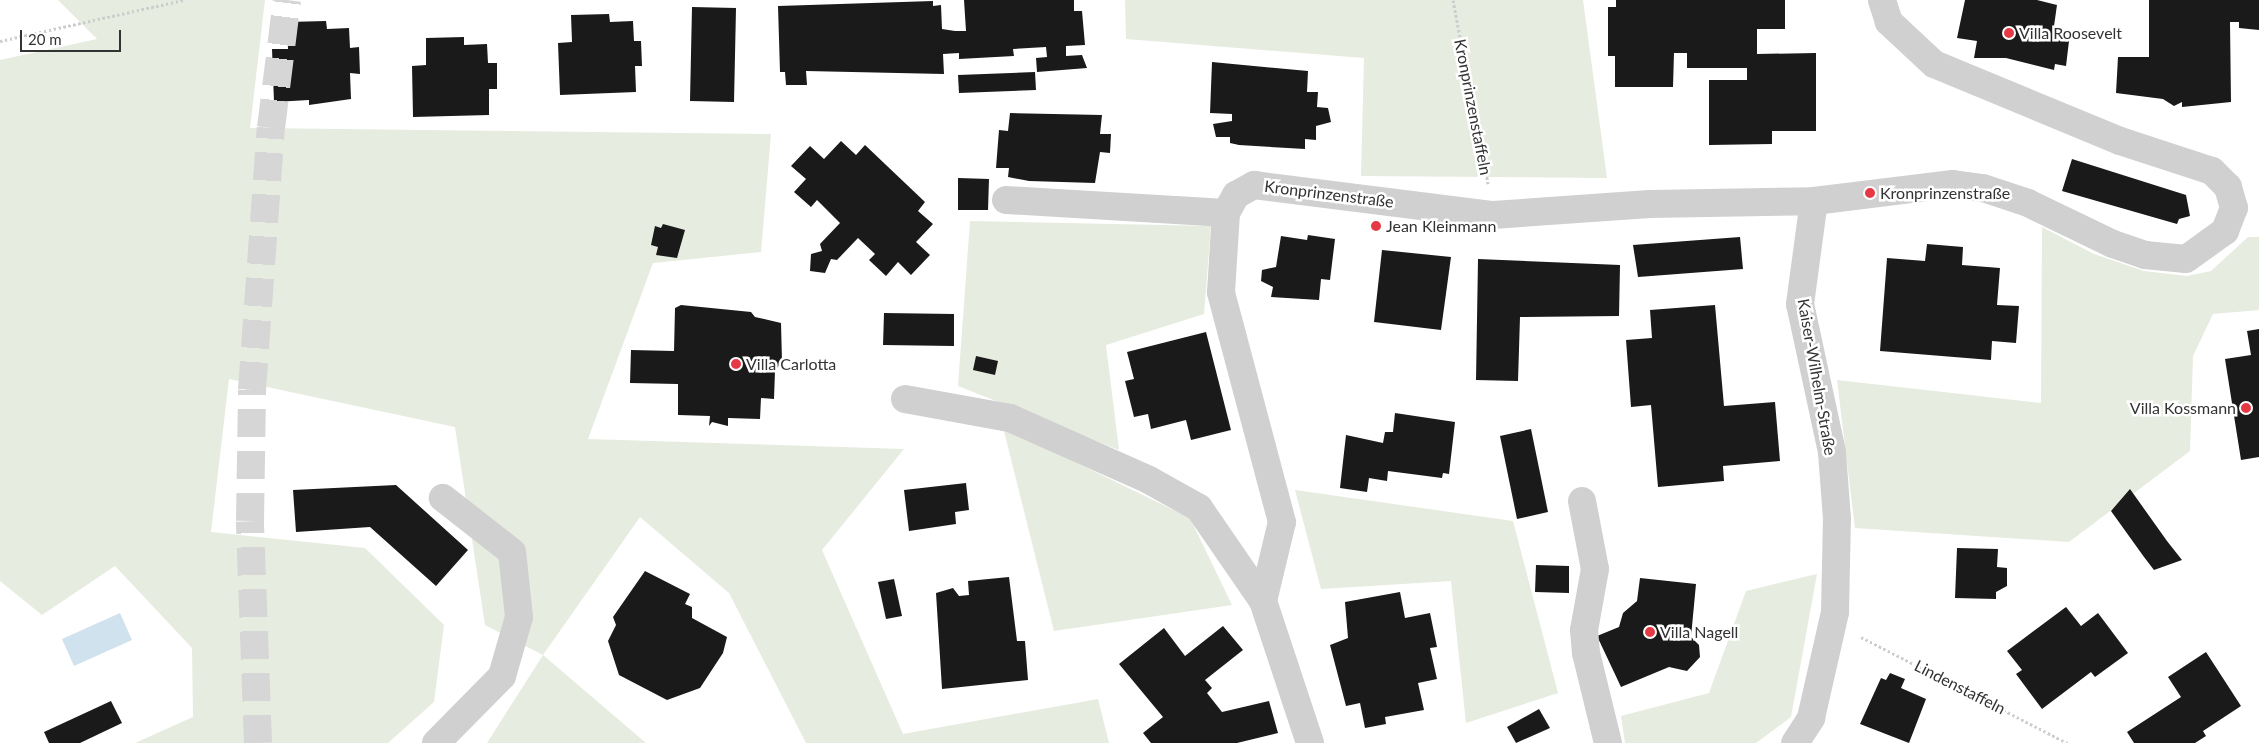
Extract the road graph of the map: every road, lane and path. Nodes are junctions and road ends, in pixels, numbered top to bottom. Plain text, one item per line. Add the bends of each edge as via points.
1 (183, 0) edge
2 (1453, 0) edge
3 (1882, 0) edge
4 (0, 41) edge
5 (1006, 200) dead end
6 (1814, 201) junction
7 (1226, 213) junction
8 (1494, 215) junction
9 (904, 399) dead end
10 (443, 498) dead end
11 (1582, 501) dead end
12 (1263, 601) junction
13 (1851, 632) dead end
14 (436, 743) edge
15 (1310, 743) edge
16 (1608, 743) edge
17 (1795, 743) edge
18 (2067, 743) edge

1 - 4 path
2 - 8 path, Kronprinzenstaffeln
3 - 6 street via 1889,22 1934,64 2120,141 2212,171 2228,187 2234,208 2225,231 2186,259 2146,255 2113,244 2028,203 1983,188 1944,185
5 - 7 street
6 - 8 street, Kronprinzenstraße via 1650,204
6 - 17 street, Kaiser-Wilhelm-Straße via 1800,304 1832,452 1837,519 1835,612 1811,718
7 - 8 street, Kronprinzenstraße via 1236,195 1254,185
7 - 12 street via 1221,292 1282,522
9 - 12 street via 1010,418 1191,504 1228,545
10 - 14 street via 512,552 519,617 502,676
11 - 16 street via 1595,569 1584,630 1586,653
12 - 15 street
13 - 18 path, Lindenstaffeln

